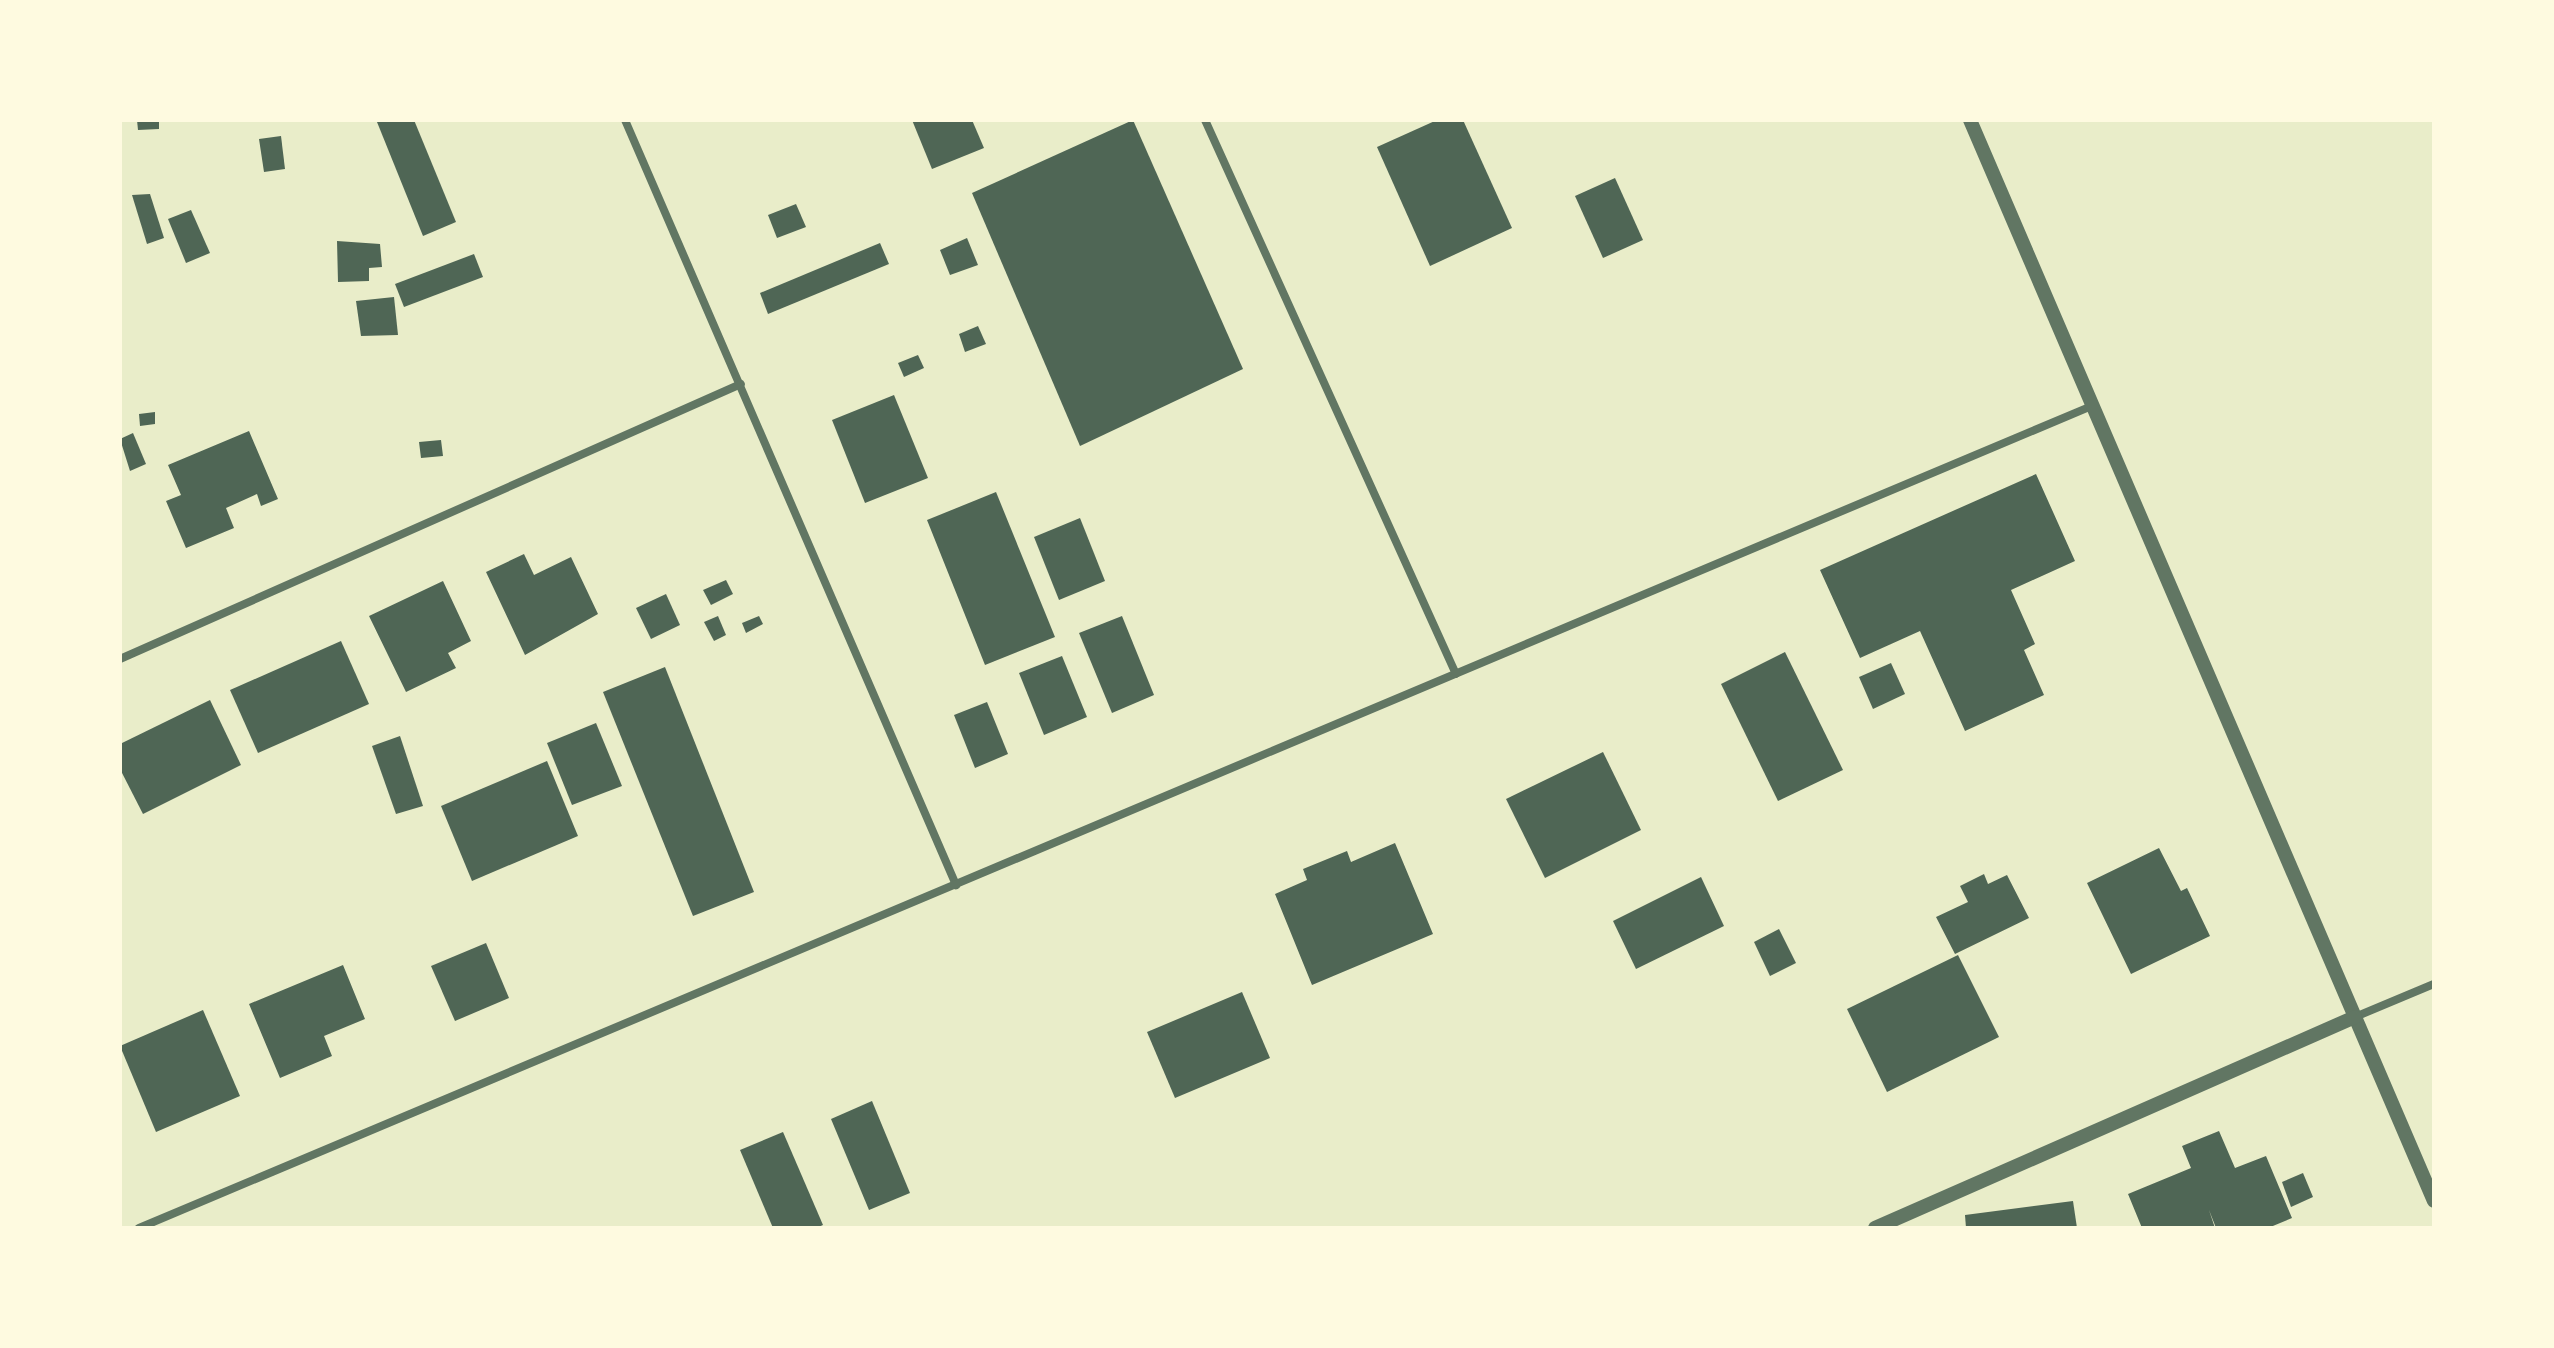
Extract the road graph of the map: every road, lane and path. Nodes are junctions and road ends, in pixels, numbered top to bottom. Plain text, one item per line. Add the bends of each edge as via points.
1 (625, 120) edge
2 (1205, 120) edge
3 (1970, 120) edge
4 (741, 384) junction
5 (2092, 406) junction
6 (120, 659) edge
7 (1456, 674) junction
8 (956, 885) junction
9 (2434, 984) edge
10 (2355, 1017) junction
11 (2434, 1201) edge
12 (139, 1228) edge
13 (1875, 1228) edge

1 - 4 street
2 - 7 street
3 - 5 street
4 - 6 street
4 - 8 street
5 - 7 street
5 - 10 street
7 - 8 street
8 - 12 street
9 - 10 street
10 - 11 street
10 - 13 street

